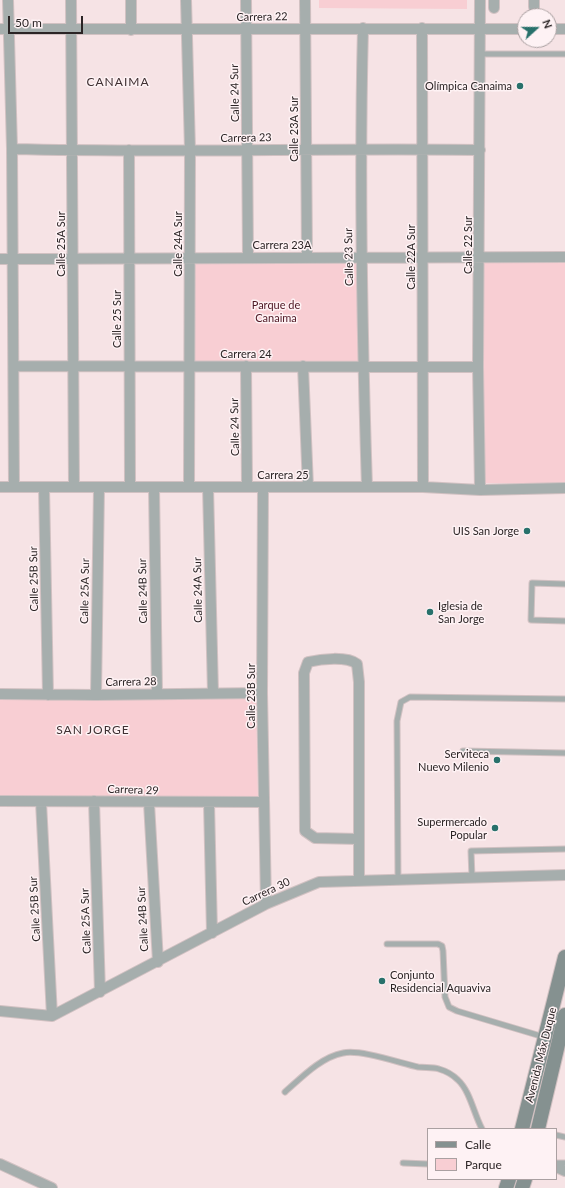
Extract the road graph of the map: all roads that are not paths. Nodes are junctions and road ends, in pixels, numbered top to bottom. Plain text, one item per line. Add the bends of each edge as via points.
1 (8, 0) edge
2 (71, 0) edge
3 (131, 0) edge
4 (186, 0) edge
5 (246, 0) edge
6 (305, 0) edge
7 (480, 0) edge
8 (306, 28) junction
9 (363, 28) junction
10 (422, 28) junction
11 (4, 29) edge
12 (480, 29) junction
13 (517, 29) edge
14 (71, 30) junction
15 (131, 30) junction
16 (186, 30) junction
17 (246, 30) junction
18 (480, 54) junction
19 (565, 54) edge
20 (12, 149) junction
21 (306, 149) junction
22 (422, 149) junction
23 (129, 150) junction
24 (190, 150) junction
25 (248, 150) junction
26 (360, 150) junction
27 (480, 150) junction
28 (73, 151) junction
29 (307, 257) junction
30 (361, 257) junction
31 (480, 257) junction
32 (565, 257) edge
33 (0, 258) edge
34 (13, 258) junction
35 (73, 258) junction
36 (129, 258) junction
37 (190, 258) junction
38 (248, 258) junction
39 (423, 258) junction
40 (14, 366) junction
41 (74, 366) junction
42 (129, 366) junction
43 (189, 366) junction
44 (246, 366) junction
45 (303, 366) junction
46 (363, 366) junction
47 (422, 367) junction
48 (478, 367) junction
49 (0, 487) edge
50 (14, 487) junction
51 (44, 487) junction
52 (74, 487) junction
53 (98, 487) junction
54 (130, 487) junction
55 (154, 487) junction
56 (189, 487) junction
57 (208, 487) junction
58 (247, 487) junction
59 (263, 487) junction
60 (308, 487) junction
61 (367, 487) junction
62 (424, 487) junction
63 (565, 488) edge
64 (480, 490) junction
65 (565, 584) edge
66 (565, 621) edge
67 (213, 693) junction
68 (262, 693) junction
69 (0, 694) edge
70 (157, 694) junction
71 (48, 695) junction
72 (96, 695) junction
73 (565, 699) edge
74 (462, 751) dead end
75 (565, 753) edge
76 (0, 801) edge
77 (94, 801) junction
78 (41, 802) junction
79 (264, 802) junction
80 (149, 803) junction
81 (209, 803) junction
82 (359, 839) junction
83 (565, 849) edge
84 (565, 875) edge
85 (472, 878) junction
86 (398, 880) junction
87 (359, 881) junction
88 (266, 904) junction
89 (212, 933) junction
90 (387, 944) dead end
91 (565, 957) edge
92 (158, 962) junction
93 (100, 992) junction
94 (0, 1011) edge
95 (565, 1015) edge
96 (52, 1016) junction
97 (556, 1037) edge
98 (285, 1092) dead end
99 (482, 1128) edge
100 (522, 1128) edge
101 (538, 1128) edge
102 (403, 1163) dead end
103 (0, 1164) edge
104 (427, 1164) edge
105 (52, 1188) edge

1 - 11 street
2 - 14 street, Calle 25A Sur
3 - 15 street
4 - 16 street, Calle 24A Sur
5 - 17 street, Calle 24 Sur
6 - 8 street, Calle 23A Sur
7 - 12 street, Calle 22 Sur
8 - 9 street, Carrera 22
8 - 17 street, Carrera 22
8 - 21 street, Calle 23A Sur
9 - 10 street, Carrera 22
9 - 26 street, Calle 23 Sur
10 - 12 street, Carrera 22
10 - 22 street, Calle 22A Sur
11 - 14 street, Carrera 22
11 - 20 street
12 - 13 street, Carrera 22
12 - 18 street, Calle 22 Sur
14 - 15 street, Carrera 22
14 - 28 street, Calle 25A Sur
15 - 16 street, Carrera 22
16 - 17 street, Carrera 22
16 - 24 street, Calle 24A Sur
17 - 25 street, Calle 24 Sur
18 - 19 lane
18 - 27 street, Calle 22 Sur
20 - 28 street, Carrera 23
20 - 34 street
21 - 25 street, Carrera 23
21 - 26 street, Carrera 23
21 - 29 street, Calle 23A Sur
22 - 26 street, Carrera 23
22 - 27 street, Carrera 23
22 - 39 street, Calle 22A Sur
23 - 24 street, Carrera 23
23 - 28 street, Carrera 23
23 - 36 street, Calle 25 Sur
24 - 25 street, Carrera 23
24 - 37 street, Calle 24A Sur
25 - 38 street, Calle 24 Sur
26 - 30 street, Calle 23 Sur
27 - 31 street, Calle 22 Sur
28 - 35 street, Calle 25A Sur
29 - 30 street, Carrera 23A
29 - 38 street, Carrera 23A
30 - 39 street, Carrera 23A
30 - 46 street, Calle 23 Sur
31 - 32 street, Carrera 23A
31 - 39 street, Carrera 23A
31 - 48 street, Calle 22 Sur
33 - 34 street, Carrera 23A
34 - 35 street, Carrera 23A
34 - 40 street
35 - 36 street, Carrera 23A
35 - 41 street, Calle 25A Sur
36 - 37 street, Carrera 23A
36 - 42 street, Calle 25 Sur
37 - 38 street, Carrera 23A
37 - 43 street, Calle 24A Sur
39 - 47 street, Calle 22A Sur
40 - 41 street, Carrera 24
40 - 50 street
41 - 42 street, Carrera 24
41 - 52 street, Calle 25A Sur
42 - 43 street, Carrera 24
42 - 54 street, Calle 25 Sur
43 - 44 street, Carrera 24
43 - 56 street, Calle 24A Sur
44 - 45 street, Carrera 24
44 - 58 street, Calle 24 Sur
45 - 46 street, Carrera 24
45 - 60 street
46 - 47 street, Carrera 24
46 - 61 street, Calle 23 Sur
47 - 48 street, Carrera 24
47 - 62 street, Calle 22A Sur
48 - 64 street, Calle 22 Sur
49 - 50 street, Carrera 25
50 - 51 street, Carrera 25
51 - 52 street, Carrera 25
51 - 71 street, Calle 25B Sur
52 - 53 street, Carrera 25
53 - 54 street, Carrera 25
53 - 72 street, Calle 25A Sur
54 - 55 street, Carrera 25
55 - 56 street, Carrera 25
55 - 70 street, Calle 24B Sur
56 - 57 street, Carrera 25
57 - 58 street, Carrera 25
57 - 67 street, Calle 24A Sur
58 - 59 street, Carrera 25
59 - 60 street, Carrera 25
59 - 68 street, Calle 23B Sur
60 - 61 street, Carrera 25
61 - 62 street, Carrera 25
62 - 64 street, Carrera 25
63 - 64 street, Carrera 25
65 - 66 lane via 532,583 531,620
67 - 68 street, Carrera 28
67 - 70 street, Carrera 28
68 - 79 street, Calle 23B Sur
69 - 71 street, Carrera 28
70 - 72 street, Carrera 28
71 - 72 street, Carrera 28
73 - 86 lane via 410,697 400,702 397,721
74 - 75 lane
76 - 78 street, Carrera 29
77 - 78 street, Carrera 29
77 - 80 street, Carrera 29
77 - 93 street, Calle 25A Sur
78 - 96 street, Calle 25B Sur
79 - 81 street, Carrera 29
79 - 88 street, Calle 23B Sur
80 - 81 street, Carrera 29
80 - 92 street, Calle 24B Sur
81 - 89 street
82 - 82 street via 357,664 346,660 308,662 304,673 305,831 315,838
82 - 87 street
83 - 85 lane via 471,851
84 - 85 street, Carrera 30
85 - 86 street, Carrera 30
86 - 87 street, Carrera 30
87 - 88 street, Carrera 30 via 319,882
88 - 89 street, Carrera 30
89 - 92 street, Carrera 30
90 - 97 lane via 442,946 449,1007
91 - 97 main road, Avenida Máx Duque
92 - 93 street, Carrera 30
93 - 96 street, Carrera 30
94 - 96 street
95 - 97 main road, Avenida Máx Duque
97 - 100 main road, Avenida Máx Duque
97 - 101 main road, Avenida Máx Duque
98 - 99 lane via 310,1070 334,1056 344,1052 356,1053 440,1069 451,1074 459,1081 468,1096
102 - 104 lane
103 - 105 street

